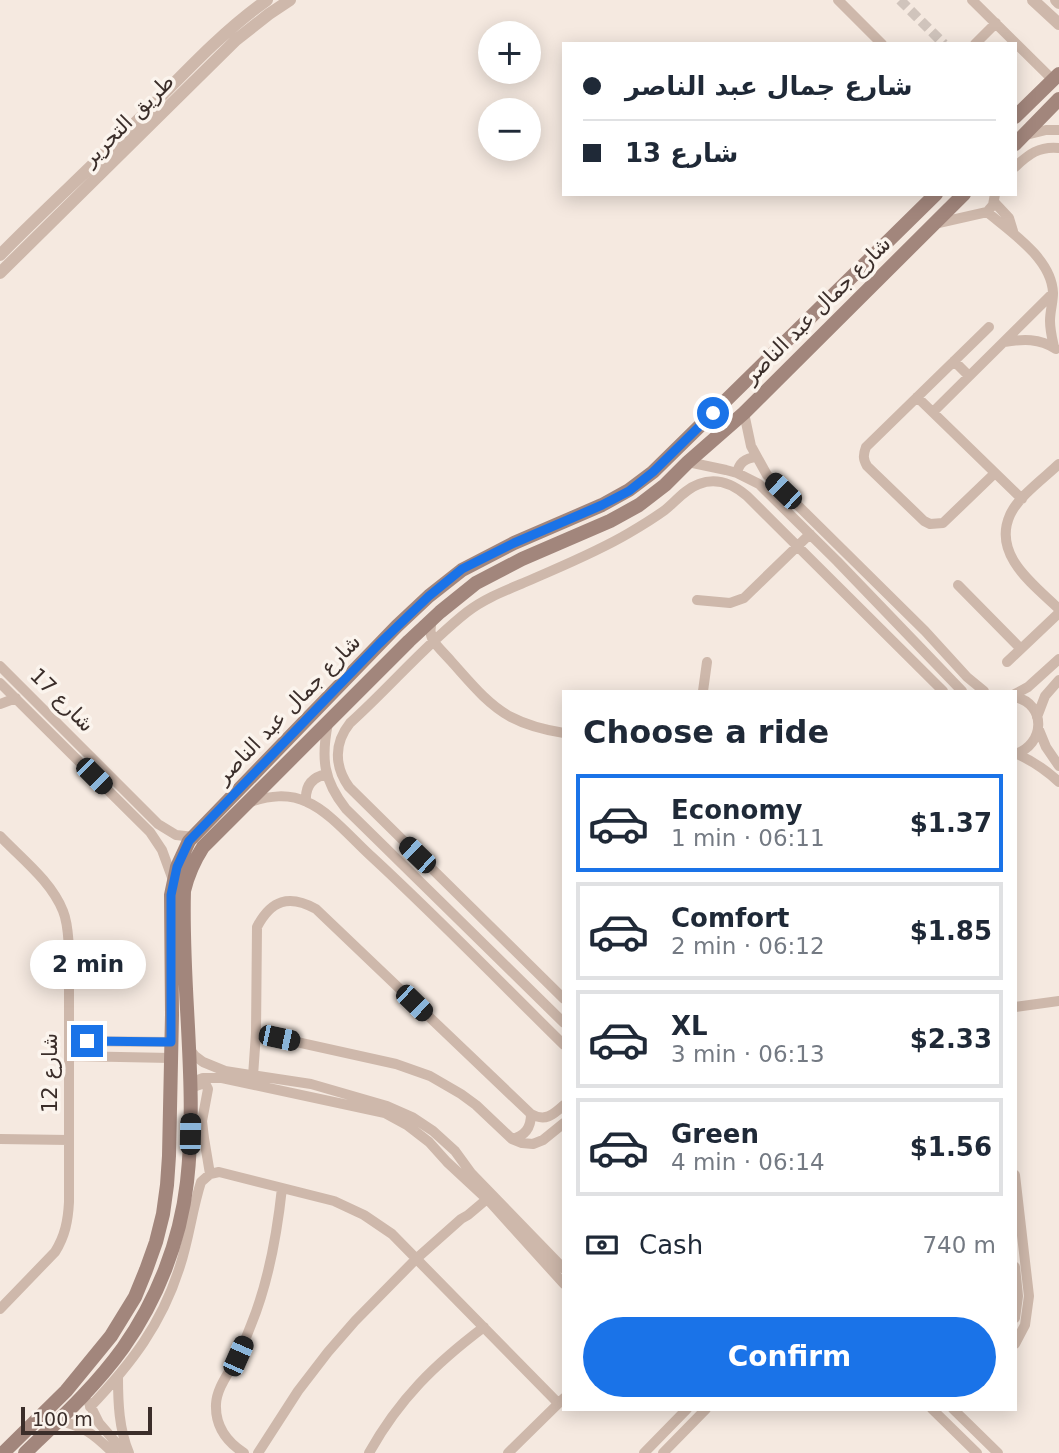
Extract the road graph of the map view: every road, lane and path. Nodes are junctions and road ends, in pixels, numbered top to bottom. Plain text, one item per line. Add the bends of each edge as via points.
1 (267, 0) edge
2 (289, 0) edge
3 (838, 0) edge
4 (972, 0) edge
5 (1033, 0) edge
6 (996, 23) junction
7 (1059, 24) edge
8 (880, 42) edge
9 (977, 42) edge
10 (1056, 77) edge
11 (1059, 100) edge
12 (1017, 115) edge
13 (1059, 130) edge
14 (1019, 140) edge
15 (1059, 148) edge
16 (1017, 165) edge
17 (934, 196) edge
18 (962, 196) edge
19 (994, 198) edge
20 (987, 212) junction
21 (933, 224) junction
22 (1013, 232) junction
23 (0, 255) edge
24 (0, 273) edge
25 (850, 279) junction
26 (867, 291) junction
27 (1053, 293) junction
28 (828, 300) junction
29 (842, 316) junction
30 (989, 327) dead end
31 (1003, 342) junction
32 (1057, 350) edge
33 (954, 362) junction
34 (969, 376) junction
35 (917, 397) junction
36 (933, 412) junction
37 (744, 413) junction
38 (756, 457) junction
39 (688, 462) junction
40 (1059, 464) edge
41 (737, 473) junction
42 (995, 473) junction
43 (1022, 499) junction
44 (810, 534) junction
45 (798, 545) junction
46 (958, 584) dead end
47 (697, 600) dead end
48 (1059, 611) edge
49 (433, 618) junction
50 (409, 640) junction
51 (434, 642) junction
52 (1021, 649) junction
53 (1059, 659) edge
54 (707, 662) dead end
55 (1007, 662) dead end
56 (0, 666) edge
57 (1059, 680) edge
58 (0, 683) edge
59 (703, 690) edge
60 (942, 690) edge
61 (961, 690) edge
62 (983, 690) edge
63 (1017, 695) edge
64 (1017, 697) edge
65 (16, 698) junction
66 (0, 704) edge
67 (1037, 717) junction
68 (328, 723) junction
69 (1039, 730) junction
70 (562, 733) edge
71 (1017, 754) edge
72 (1017, 754) edge
73 (1059, 766) edge
74 (327, 774) junction
75 (1059, 782) edge
76 (306, 801) junction
77 (249, 802) junction
78 (161, 826) junction
79 (0, 836) edge
80 (398, 836) junction
81 (194, 837) junction
82 (156, 841) junction
83 (386, 848) junction
84 (173, 881) junction
85 (553, 989) junction
86 (562, 997) edge
87 (541, 1001) junction
88 (1059, 1001) edge
89 (1017, 1007) edge
90 (562, 1021) edge
91 (256, 1033) junction
92 (69, 1041) junction
93 (171, 1042) junction
94 (562, 1043) edge
95 (188, 1047) junction
96 (69, 1056) junction
97 (171, 1058) junction
98 (223, 1075) junction
99 (253, 1076) junction
100 (311, 1084) junction
101 (190, 1085) junction
102 (307, 1095) junction
103 (562, 1107) edge
104 (531, 1114) junction
105 (562, 1125) edge
106 (0, 1139) edge
107 (512, 1139) junction
108 (69, 1140) junction
109 (210, 1174) junction
110 (282, 1188) junction
111 (482, 1192) junction
112 (1017, 1206) edge
113 (1019, 1238) edge
114 (416, 1259) junction
115 (562, 1267) edge
116 (562, 1282) edge
117 (0, 1309) edge
118 (484, 1327) junction
119 (1017, 1340) edge
120 (118, 1377) junction
121 (88, 1400) junction
122 (561, 1400) edge
123 (683, 1411) edge
124 (704, 1411) edge
125 (934, 1411) edge
126 (955, 1411) edge
127 (57, 1422) junction
128 (110, 1445) edge
129 (3, 1453) edge
130 (25, 1453) edge
131 (127, 1453) edge
132 (244, 1453) edge
133 (258, 1453) edge
134 (369, 1453) edge
135 (508, 1453) edge
136 (644, 1453) edge
137 (663, 1453) edge
138 (977, 1453) edge
139 (998, 1453) edge

1 - 23 street, طريق التحرير via 213,45
2 - 24 street, طريق التحرير via 236,40
3 - 8 street
4 - 6 street
5 - 7 street
6 - 9 street
6 - 10 street
10 - 12 main road
11 - 14 main road
13 - 14 street
15 - 16 street via 1035,151
17 - 25 main road, شارع جمال عبد الناصر
18 - 21 main road, شارع جمال عبد الناصر
19 - 20 street
19 - 22 street
20 - 21 street
20 - 22 street
21 - 26 main road, شارع جمال عبد الناصر
22 - 27 street via 1047,271
25 - 26 main road
25 - 28 main road, شارع جمال عبد الناصر
26 - 29 main road, شارع جمال عبد الناصر
27 - 31 street
27 - 32 street via 1051,333
28 - 29 main road via 839,306
28 - 81 main road, شارع جمال عبد الناصر via 629,491 462,569 429,596
29 - 37 main road, شارع جمال عبد الناصر
30 - 33 street
31 - 32 street via 1030,339
31 - 34 street
33 - 34 street
33 - 35 street
34 - 36 street
35 - 36 street
35 - 42 street via 863,453 867,466 919,517 930,524 943,523
36 - 42 street
37 - 38 street
37 - 39 main road, شارع جمال عبد الناصر
38 - 41 street via 743,461
38 - 62 street via 767,475
39 - 41 street
39 - 49 main road, شارع جمال عبد الناصر via 639,505 476,583
40 - 43 street
41 - 44 street via 758,484
42 - 43 street
43 - 48 street via 1010,514 1005,533 1008,552 1018,569
44 - 45 street
44 - 61 street
45 - 47 street via 740,601
45 - 51 street via 737,487 724,482 696,484 630,533 488,598
45 - 60 street
46 - 52 street
48 - 52 street
49 - 50 main road, شارع جمال عبد الناصر
49 - 51 street
50 - 51 street
50 - 68 main road, شارع جمال عبد الناصر
51 - 70 street via 480,693 509,716
51 - 80 street via 350,723 339,743 338,766 344,781
52 - 55 street
53 - 63 street
54 - 59 street
56 - 78 street, شارع 17
57 - 67 street via 1045,696
58 - 65 street, شارع 17
64 - 67 street
65 - 66 street
65 - 82 street, شارع 17
67 - 69 street
68 - 74 street
68 - 77 main road, شارع جمال عبد الناصر
69 - 71 street via 1031,745
69 - 73 street
72 - 75 street
74 - 76 street via 310,783
74 - 83 street via 338,798
76 - 77 street via 272,796
76 - 94 street via 401,884
77 - 95 main road, شارع جمال عبد الناصر via 203,847 184,891
78 - 81 street, شارع 17 via 176,835
78 - 82 street
79 - 92 street, شارع 12 via 47,884 64,912 69,940
80 - 83 street
80 - 85 street
81 - 84 main road, شارع جمال عبد الناصر via 182,854
82 - 84 street, شارع 17
83 - 87 street
84 - 93 main road, شارع جمال عبد الناصر
85 - 86 street
85 - 87 street
87 - 90 street
88 - 89 street
91 - 99 street
91 - 104 street via 257,927 275,905 303,902 316,909
91 - 107 street via 422,1073 461,1094
92 - 93 street
92 - 96 street, شارع 12
93 - 97 main road, شارع جمال عبد الناصر
95 - 98 street
95 - 101 main road, شارع جمال عبد الناصر
96 - 97 street
96 - 108 street, شارع 12
97 - 129 main road, شارع جمال عبد الناصر via 163,1214 135,1297 111,1336 66,1391
98 - 99 street
98 - 101 street
98 - 102 street
99 - 100 street
100 - 102 street
100 - 111 street via 412,1117 455,1151
101 - 109 street via 202,1084 208,1089 202,1121
101 - 121 main road, شارع جمال عبد الناصر via 187,1184 176,1238 134,1332
102 - 111 street via 385,1113 407,1125
103 - 104 street via 545,1118
104 - 107 street via 524,1133
105 - 107 street via 533,1144
106 - 108 street
108 - 117 street, شارع 12 via 68,1218 61,1242
109 - 110 street
109 - 120 street via 200,1186 173,1288 147,1338
110 - 114 street via 334,1201 364,1215 392,1234
110 - 132 street via 263,1291 216,1403 224,1435
111 - 114 street via 461,1219
111 - 115 street
111 - 116 street
112 - 113 street
113 - 119 street via 1030,1296
114 - 118 street
114 - 133 street via 328,1352
118 - 122 street
118 - 134 street via 423,1378 397,1408
120 - 121 street
120 - 131 street
121 - 127 main road, شارع جمال عبد الناصر
121 - 128 street
122 - 135 street
123 - 136 street
124 - 137 street
125 - 138 street
126 - 139 street
127 - 128 street via 79,1426
127 - 130 main road, شارع جمال عبد الناصر
128 - 131 street

